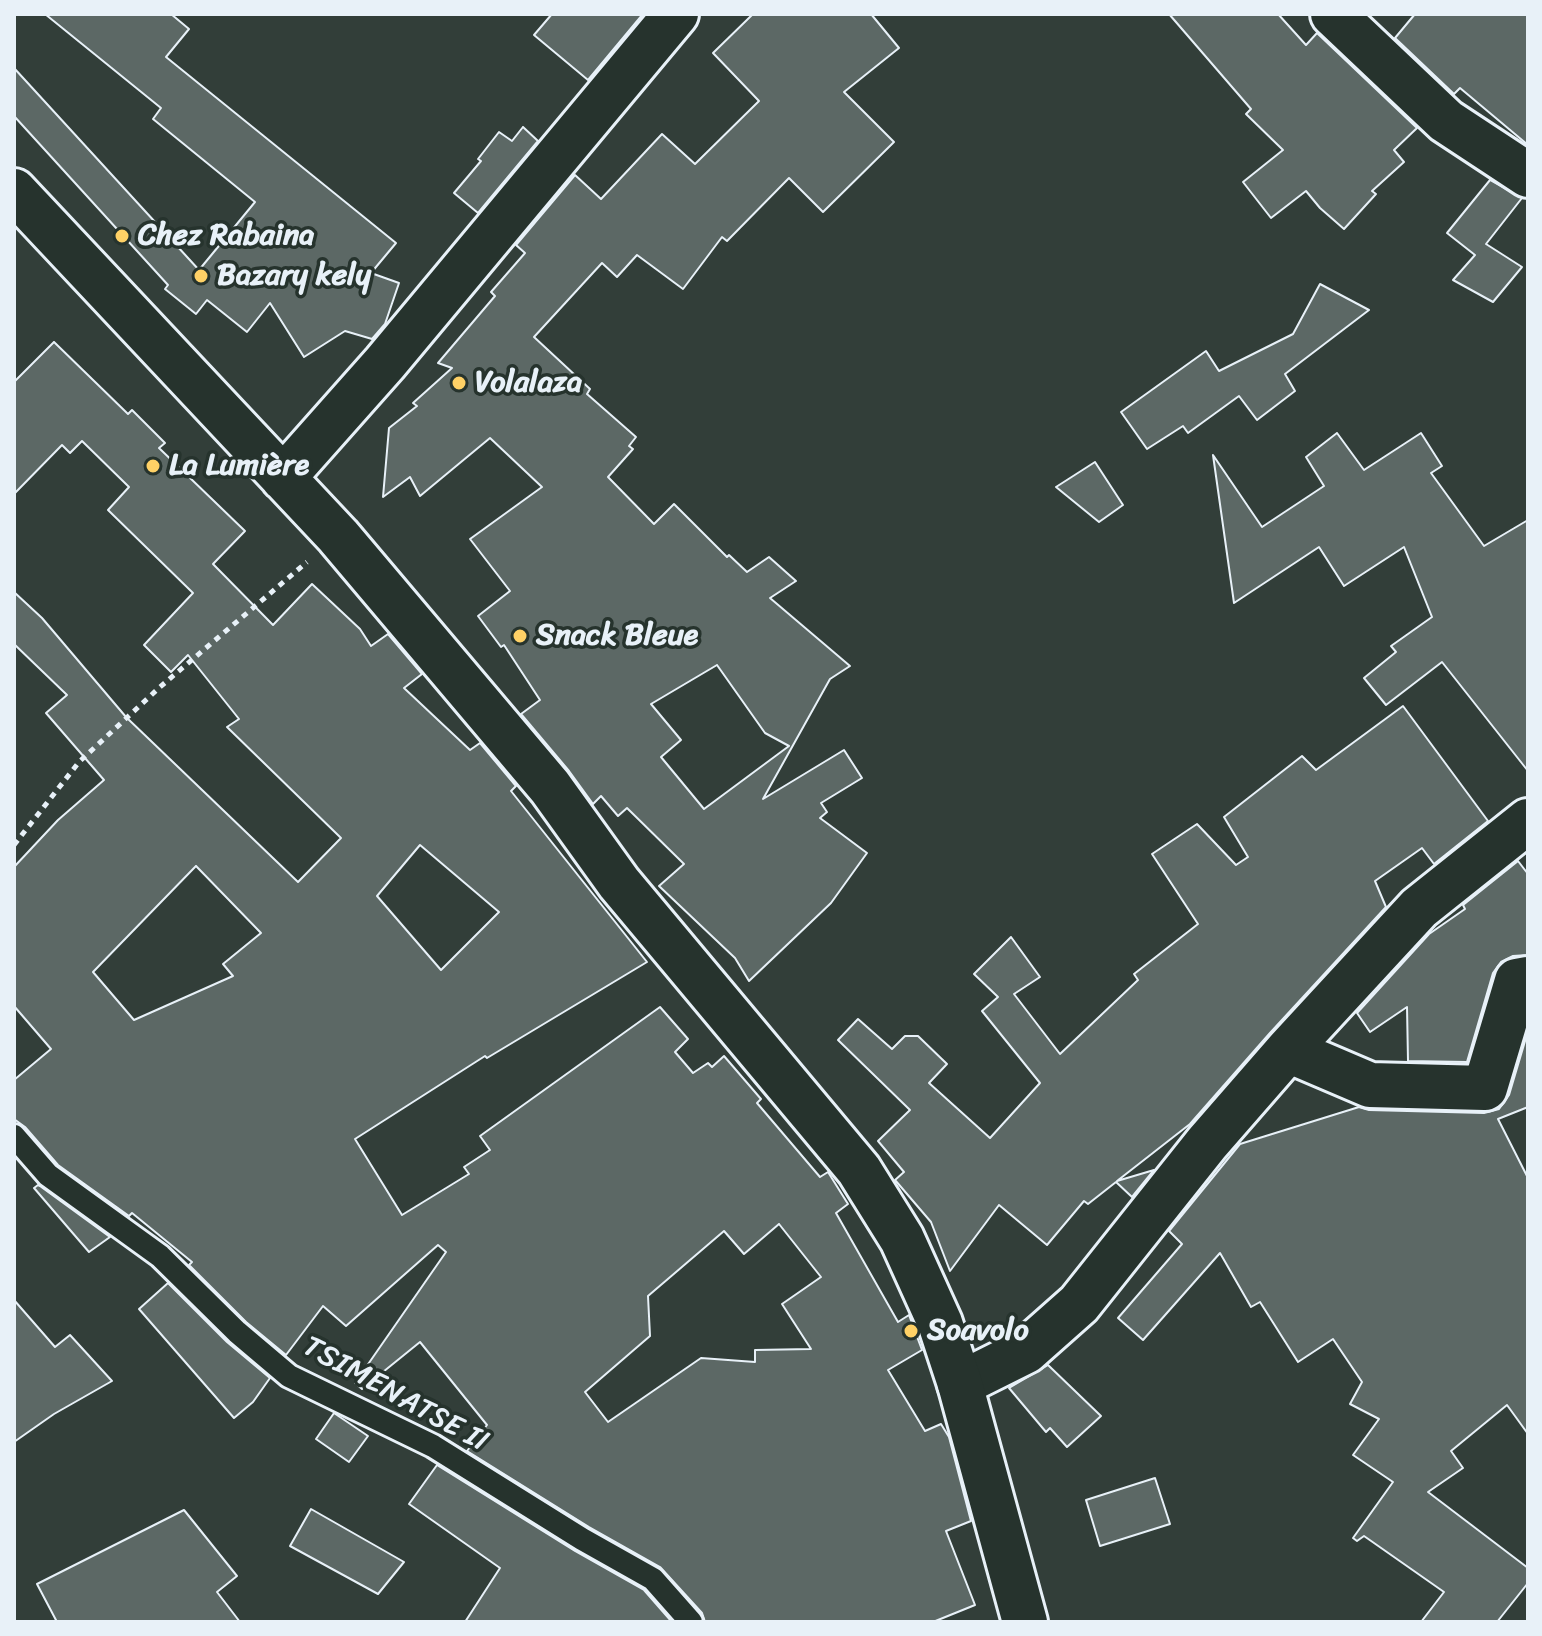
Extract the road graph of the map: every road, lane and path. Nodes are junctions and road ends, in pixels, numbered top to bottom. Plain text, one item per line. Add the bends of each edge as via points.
1 (676, 14) edge
2 (1333, 14) edge
3 (1528, 175) edge
4 (14, 191) edge
5 (283, 478) junction
6 (338, 536) junction
7 (1528, 821) edge
8 (14, 845) edge
9 (1528, 979) edge
10 (1288, 1050) junction
11 (14, 1136) edge
12 (960, 1384) junction
13 (691, 1622) edge
14 (1025, 1622) edge

1 - 5 street
2 - 3 street via 1446,121
4 - 5 street
5 - 6 street
6 - 8 path via 79,762
6 - 12 street via 550,787 619,883 859,1170 902,1239 940,1323
7 - 10 street via 1419,908
9 - 10 street via 1517,981 1485,1088 1370,1085
10 - 12 street via 1079,1304 1026,1351
11 - 13 lane, TSIMENATSE II via 48,1175 160,1256 289,1376 433,1446 653,1579
12 - 14 street

